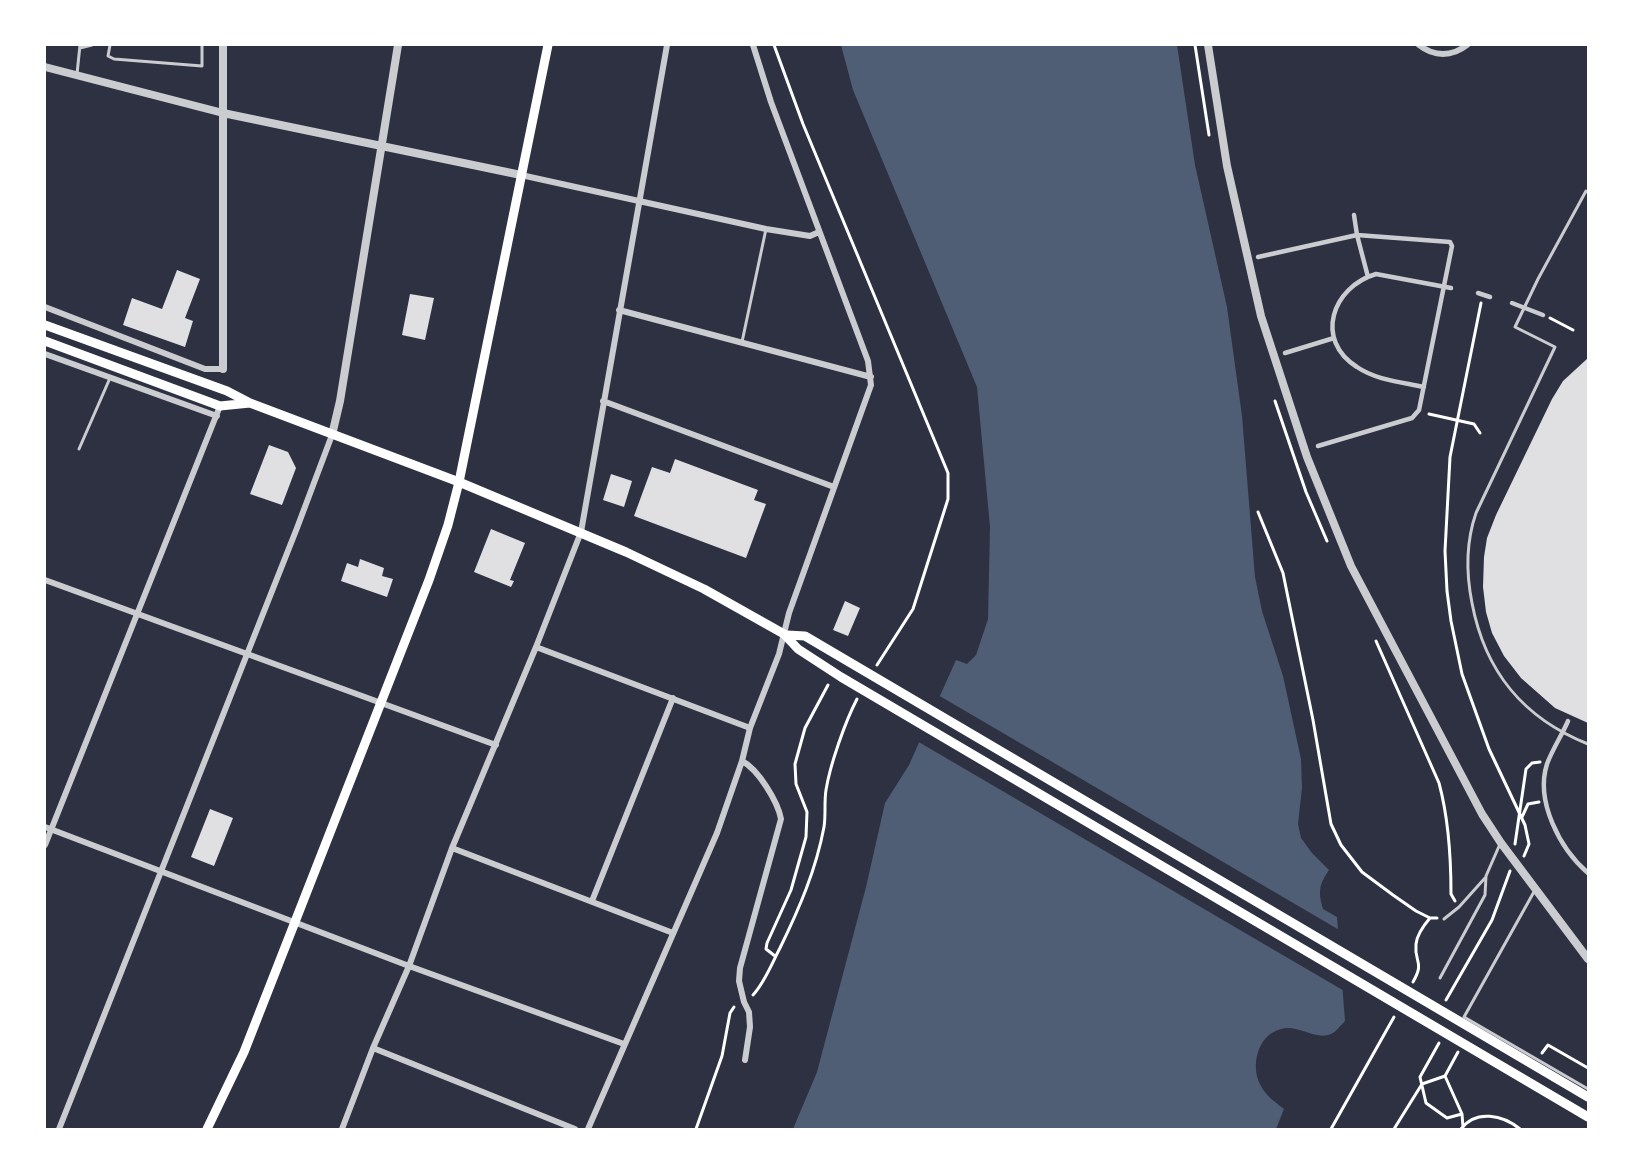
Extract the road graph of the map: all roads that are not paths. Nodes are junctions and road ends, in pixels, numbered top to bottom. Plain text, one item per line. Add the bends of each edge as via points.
1 (92, 45) edge
2 (110, 45) edge
3 (202, 45) edge
4 (224, 45) edge
5 (398, 45) edge
6 (548, 45) edge
7 (667, 45) edge
8 (753, 45) edge
9 (1208, 45) edge
10 (1419, 45) edge
11 (1467, 45) edge
12 (80, 46) edge
13 (45, 67) edge
14 (77, 74) junction
15 (223, 112) junction
16 (383, 145) junction
17 (520, 175) junction
18 (1588, 192) edge
19 (639, 201) junction
20 (1354, 215) dead end
21 (766, 229) junction
22 (819, 232) junction
23 (1357, 235) junction
24 (1258, 257) dead end
25 (1368, 277) junction
26 (1444, 287) junction
27 (1451, 288) dead end
28 (1478, 293) dead end
29 (1490, 297) dead end
30 (1512, 303) dead end
31 (45, 307) edge
32 (1525, 307) junction
33 (619, 310) junction
34 (1543, 315) road end
35 (45, 325) edge
36 (1334, 338) junction
37 (45, 341) edge
38 (742, 342) junction
39 (1285, 353) dead end
40 (45, 354) edge
41 (223, 369) joint
42 (871, 377) junction
43 (110, 378) junction
44 (1424, 387) junction
45 (603, 401) junction
46 (250, 403) junction
47 (220, 406) junction
48 (217, 416) junction
49 (332, 435) junction
50 (1318, 446) dead end
51 (79, 448) dead end
52 (459, 482) junction
53 (834, 487) junction
54 (581, 532) junction
55 (45, 580) edge
56 (138, 614) junction
57 (786, 634) junction
58 (536, 646) junction
59 (247, 653) junction
60 (673, 698) junction
61 (381, 702) junction
62 (1568, 722) dead end
63 (750, 728) junction
64 (1588, 744) edge
65 (496, 745) junction
66 (742, 761) junction
67 (48, 828) edge
68 (1501, 843) junction
69 (45, 845) edge
70 (452, 848) junction
71 (160, 872) junction
72 (1588, 873) edge
73 (1486, 876) junction
74 (1536, 888) junction
75 (592, 901) junction
76 (1444, 918) road end
77 (294, 922) junction
78 (673, 933) junction
79 (1588, 959) edge
80 (409, 966) junction
81 (1440, 978) dead end
82 (624, 1044) junction
83 (373, 1048) junction
84 (745, 1060) dead end
85 (1588, 1089) edge
86 (1588, 1097) edge
87 (1588, 1117) edge
88 (59, 1129) edge
89 (207, 1129) edge
90 (342, 1129) edge
91 (575, 1129) edge
92 (588, 1129) edge

1 - 12 lane
2 - 3 lane via 108,56 114,59 202,66
4 - 15 street
5 - 16 street
6 - 17 main road
7 - 19 street
8 - 22 street
9 - 68 street via 1227,166 1261,316 1307,457 1351,566 1460,776
10 - 11 street via 1431,53 1446,55
12 - 14 lane
13 - 14 street
14 - 15 street
15 - 16 street
15 - 41 street
16 - 17 street
16 - 49 street
17 - 19 street
17 - 52 main road
18 - 32 lane
19 - 21 street
19 - 33 street
20 - 23 street
21 - 22 street via 810,236
21 - 38 lane
22 - 42 street
23 - 24 street
23 - 25 street
23 - 26 street via 1450,242
25 - 26 street via 1386,275
25 - 36 street via 1354,285 1340,302 1332,320
26 - 27 street
26 - 44 street
28 - 29 street
30 - 32 street
31 - 41 street via 187,363
32 - 34 street
32 - 64 lane via 1515,327 1555,347 1476,513 1470,530 1468,580 1483,646 1503,682 1534,714
33 - 38 street
33 - 45 street
35 - 46 main road
36 - 39 street
36 - 44 street via 1342,355 1366,373
37 - 47 main road
38 - 42 street
40 - 43 street
42 - 53 street
43 - 48 street
43 - 51 lane
44 - 50 street via 1419,410 1412,418
45 - 53 street
45 - 54 street
46 - 47 main road
46 - 49 main road
47 - 48 street
48 - 56 street
49 - 52 main road
49 - 59 street
52 - 54 main road
52 - 61 main road via 429,580
53 - 57 street via 789,613
54 - 57 main road via 704,589
54 - 58 street
55 - 56 street
56 - 59 street
56 - 67 street
57 - 63 street
57 - 86 main road via 805,636
57 - 87 main road via 798,649 841,677
58 - 60 street
58 - 65 street
59 - 61 street
59 - 71 street
60 - 63 street
60 - 75 street
61 - 65 street
61 - 77 main road
62 - 72 street via 1547,763 1546,801 1560,838
63 - 66 street
65 - 70 street
66 - 78 street via 717,833
66 - 84 street via 760,779 782,819 740,968 739,981 750,1027
67 - 69 street
67 - 71 street
68 - 73 lane
68 - 74 street
70 - 75 street
70 - 80 street
71 - 77 street
71 - 88 street
73 - 76 lane via 1459,908
73 - 81 lane via 1485,896
74 - 79 street
74 - 85 lane via 1464,1017
75 - 78 street
77 - 80 street
77 - 89 main road via 244,1052
78 - 82 street
80 - 82 street
80 - 83 street
82 - 92 street
83 - 90 street
83 - 91 street

